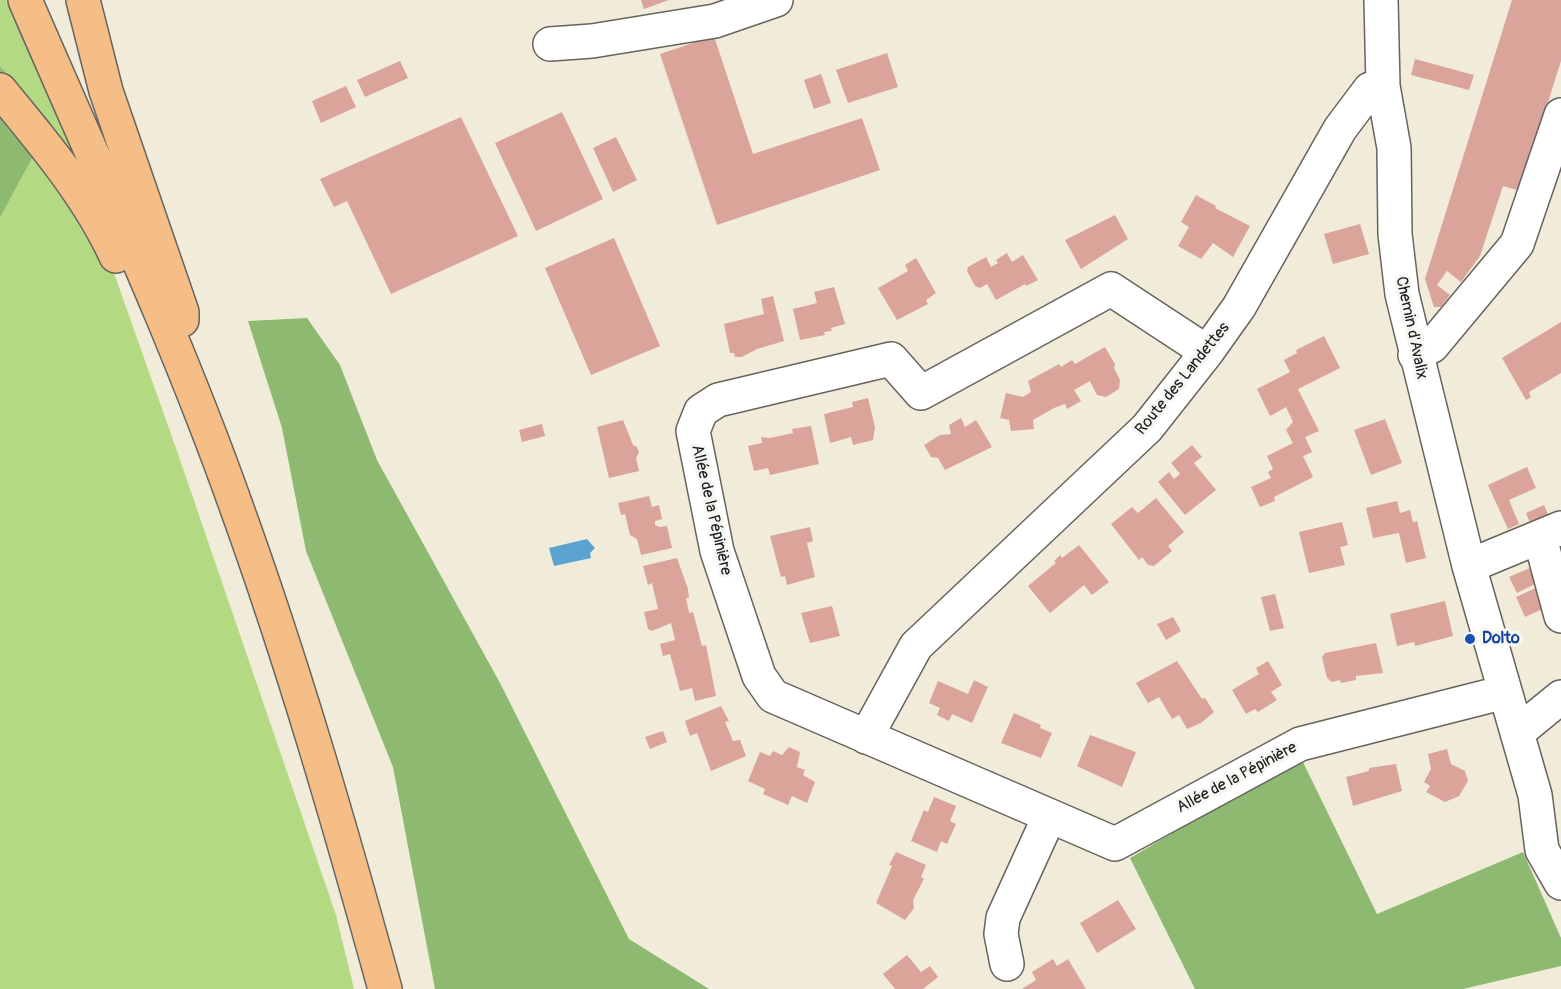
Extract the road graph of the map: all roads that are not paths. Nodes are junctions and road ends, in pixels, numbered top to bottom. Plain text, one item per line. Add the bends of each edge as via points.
1 (25, 0) edge
2 (83, 0) edge
3 (776, 0) edge
4 (1382, 0) edge
5 (550, 44) dead end
6 (1383, 86) junction
7 (0, 90) edge
8 (1561, 115) edge
9 (1207, 352) junction
10 (1415, 355) junction
11 (183, 367) junction
12 (1550, 533) edge
13 (1469, 566) junction
14 (1561, 616) edge
15 (1505, 692) junction
16 (1561, 697) edge
17 (1517, 733) junction
18 (866, 736) junction
19 (1535, 795) junction
20 (1561, 816) edge
21 (1049, 817) junction
22 (1561, 884) edge
23 (1007, 964) dead end
24 (385, 989) edge

1 - 11 main road
2 - 11 main road via 106,91 182,312
3 - 5 street via 715,21
4 - 6 street
6 - 9 street, Route des Landettes via 1370,89 1340,129 1239,308
6 - 10 street, Chemin d'Avalix via 1394,148 1395,234 1402,294
7 - 11 main road via 48,150 101,228 147,326
8 - 10 street via 1517,244 1432,346
9 - 18 street, Route des Landettes via 1147,428 916,646
9 - 18 street, Allée de la Pépinière via 1111,289 921,393 891,359 718,400 701,411 693,431 717,551 759,676 773,696
10 - 13 street, Chemin d'Avalix
11 - 24 main road via 235,502 304,706
12 - 13 street
12 - 14 street
13 - 15 street, Chemin d'Avalix
15 - 17 street, Chemin d'Avalix
15 - 21 street, Allée de la Pépinière via 1300,744 1115,844
16 - 17 street
17 - 19 street, Chemin d'Avalix
18 - 21 street, Allée de la Pépinière
19 - 20 street
19 - 22 street, Chemin d'Avalix via 1542,850
21 - 23 street via 1003,918 1001,934

